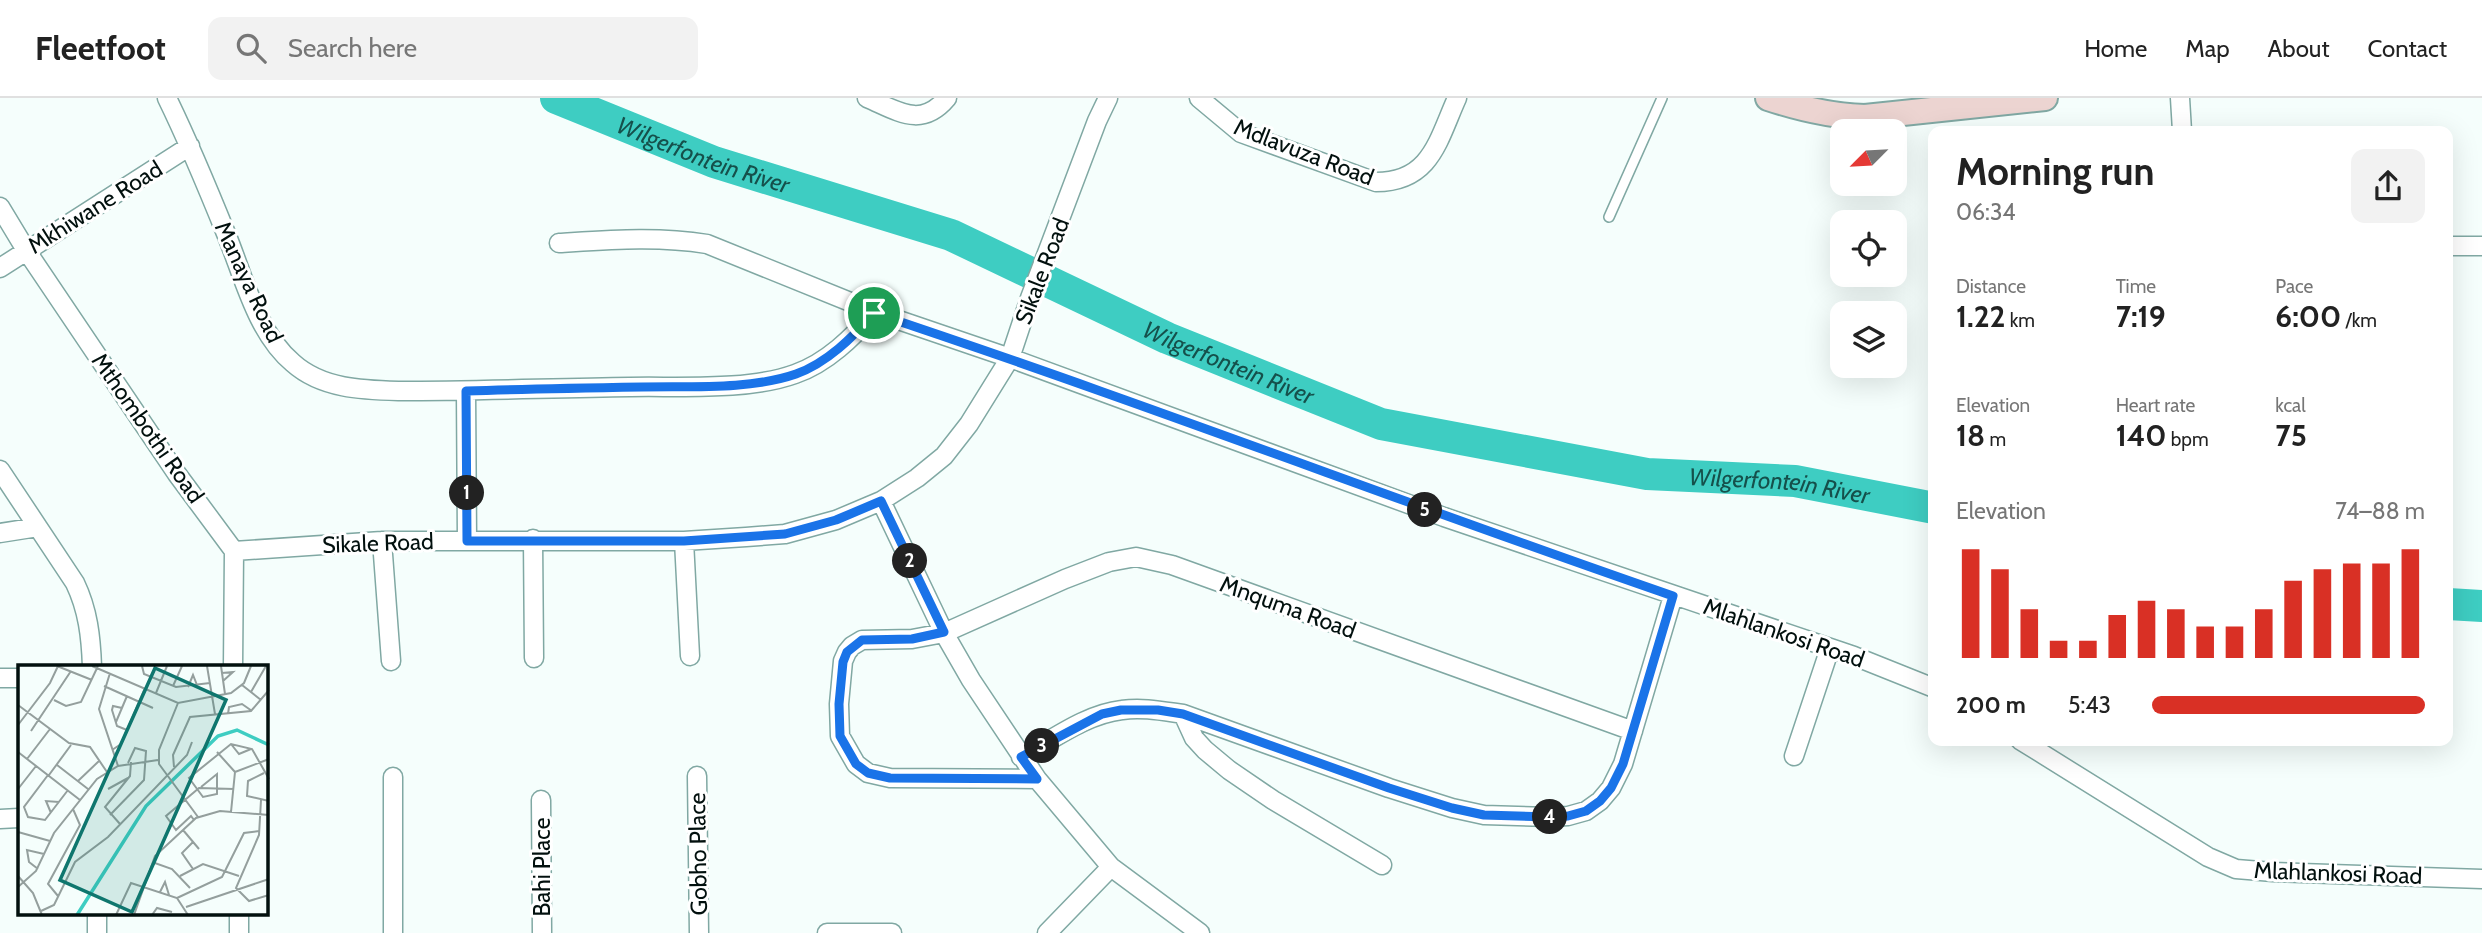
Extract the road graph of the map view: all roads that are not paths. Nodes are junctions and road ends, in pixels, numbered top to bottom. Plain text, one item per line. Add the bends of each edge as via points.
1 (167, 98) edge
2 (867, 98) edge
3 (947, 98) edge
4 (1108, 98) edge
5 (1457, 98) edge
6 (1662, 98) edge
7 (1768, 98) edge
8 (2045, 98) edge
9 (2180, 98) edge
10 (1200, 99) edge
11 (1900, 106) edge
12 (2182, 126) edge
13 (190, 146) junction
14 (0, 207) edge
15 (1609, 217) dead end
16 (559, 243) dead end
17 (2453, 246) edge
18 (2482, 246) edge
19 (26, 250) junction
20 (0, 268) edge
21 (874, 313) junction
22 (1010, 358) junction
23 (466, 391) junction
24 (0, 470) edge
25 (881, 501) junction
26 (38, 527) junction
27 (0, 533) edge
28 (533, 540) junction
29 (382, 541) junction
30 (467, 541) junction
31 (684, 541) junction
32 (234, 551) junction
33 (1673, 596) junction
34 (944, 632) junction
35 (1830, 648) junction
36 (690, 656) dead end
37 (534, 658) dead end
38 (391, 661) dead end
39 (92, 665) edge
40 (233, 665) edge
41 (0, 678) edge
42 (18, 678) edge
43 (1928, 686) edge
44 (1183, 714) junction
45 (1633, 731) junction
46 (2030, 746) edge
47 (1794, 756) dead end
48 (1021, 757) junction
49 (697, 776) dead end
50 (393, 777) dead end
51 (1037, 779) junction
52 (541, 800) dead end
53 (18, 818) edge
54 (0, 819) edge
55 (1381, 865) dead end
56 (1111, 867) junction
57 (2482, 878) edge
58 (393, 933) edge
59 (542, 933) edge
60 (699, 933) edge
61 (827, 933) edge
62 (892, 933) edge
63 (1047, 933) edge
64 (1199, 933) edge

1 - 13 street, Manaya Road
2 - 3 street via 920,117 938,109
4 - 22 street, Sikale Road
5 - 10 street, Mdlavuza Road via 1431,157 1409,176 1393,182 1376,182 1241,133
6 - 15 lane
7 - 11 street via 1836,116
8 - 11 street
9 - 12 street
13 - 19 street, Mkhiwane Road
13 - 23 street, Manaya Road via 256,309 274,344 294,365 323,381 354,390
14 - 19 street, Mthombothi Road
16 - 21 street, Mlahlankosi Road via 634,239 707,244
17 - 18 street
19 - 20 street, Mkhiwane Road
19 - 32 street, Mthombothi Road
21 - 22 street, Mlahlankosi Road
21 - 23 street, Manaya Road via 818,364 766,381
22 - 25 street, Sikale Road via 944,456
22 - 33 street, Mlahlankosi Road
23 - 30 street
24 - 26 street
25 - 31 street, Sikale Road via 785,534
25 - 34 street
26 - 27 street
26 - 39 street via 82,598 92,641
28 - 30 street, Sikale Road
28 - 31 street, Sikale Road
28 - 37 street
29 - 30 street, Sikale Road
29 - 32 street, Sikale Road
29 - 38 street
31 - 36 street
32 - 40 street
33 - 35 street, Mlahlankosi Road
33 - 45 street
34 - 45 street, Mnquma Road via 1065,579 1136,557 1183,569
34 - 48 street
34 - 51 street, Mnquma Road via 912,639 862,640 847,652 839,704 840,736 847,750 868,773 890,778
35 - 43 street, Mlahlankosi Road
35 - 47 street
41 - 42 street
44 - 45 street via 1389,788 1484,815 1550,817 1586,811 1611,788
44 - 48 street via 1141,708 1102,714
44 - 55 street via 1194,738 1229,770
46 - 57 street, Mlahlankosi Road via 2208,857 2236,869
48 - 51 street
49 - 60 street, Gobho Place
50 - 58 street
51 - 56 street
52 - 59 street, Bahi Place
53 - 54 street
56 - 63 street
56 - 64 street
61 - 62 street

